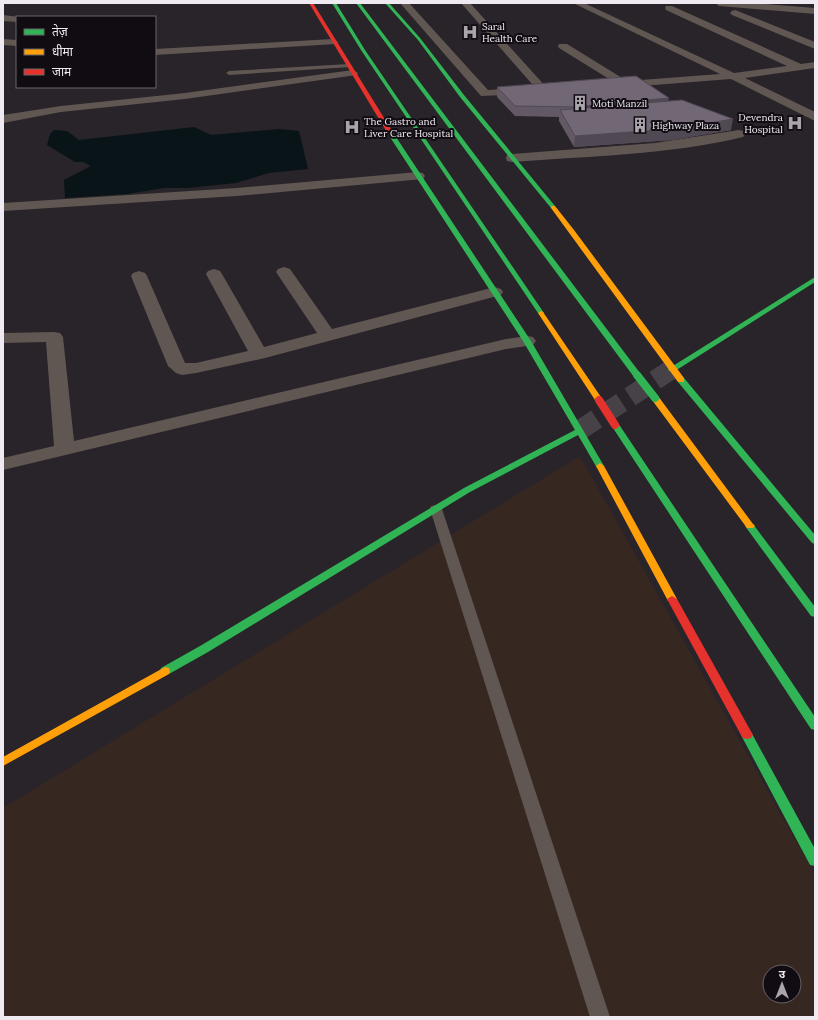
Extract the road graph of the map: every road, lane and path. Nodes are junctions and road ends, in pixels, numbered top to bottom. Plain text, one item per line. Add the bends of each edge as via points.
1 (311, 3) edge
2 (334, 3) edge
3 (358, 3) edge
4 (387, 3) edge
5 (404, 3) edge
6 (465, 3) edge
7 (577, 3) edge
8 (719, 3) edge
9 (782, 6) edge
10 (670, 8) dead end
11 (815, 11) edge
12 (735, 13) dead end
13 (3, 18) edge
14 (805, 18) dead end
15 (16, 19) edge
16 (815, 21) edge
17 (815, 37) edge
18 (797, 39) junction
19 (3, 42) edge
20 (333, 42) junction
21 (16, 43) edge
22 (563, 46) dead end
23 (815, 46) edge
24 (156, 52) edge
25 (815, 65) edge
26 (799, 67) junction
27 (351, 70) junction
28 (229, 73) dead end
29 (733, 76) junction
30 (625, 84) junction
31 (602, 86) edge
32 (815, 117) edge
33 (3, 119) edge
34 (739, 134) dead end
35 (512, 158) junction
36 (418, 176) junction
37 (3, 207) edge
38 (284, 272) dead end
39 (214, 274) dead end
40 (139, 276) dead end
41 (815, 279) edge
42 (495, 292) junction
43 (328, 336) junction
44 (3, 338) edge
45 (527, 341) junction
46 (259, 354) junction
47 (672, 369) junction
48 (580, 430) junction
49 (65, 450) junction
50 (3, 464) edge
51 (436, 509) junction
52 (815, 541) edge
53 (815, 614) edge
54 (815, 726) edge
55 (3, 762) edge
56 (815, 861) edge
57 (600, 1017) edge

1 - 20 main road
2 - 54 main road, bridge
3 - 53 main road, bridge
4 - 35 main road via 420,39
5 - 6 street via 485,94 547,90
7 - 29 street
8 - 9 street
9 - 11 street
10 - 26 street
12 - 18 street
13 - 15 street
14 - 16 street
17 - 18 street
18 - 23 street
19 - 21 street
20 - 24 street
20 - 27 main road
22 - 30 street
25 - 26 street
26 - 29 street
27 - 28 lane
27 - 33 street via 185,96 61,109
27 - 36 main road
29 - 30 street
29 - 32 street
30 - 31 street
34 - 35 street via 632,149
35 - 47 main road via 572,231
36 - 37 street via 230,193
36 - 42 main road
38 - 43 street
39 - 46 street
40 - 46 street via 177,366 182,369 196,368
41 - 47 main road
42 - 43 street
42 - 45 main road
43 - 46 street
44 - 49 street via 54,337
45 - 48 main road
45 - 49 street
47 - 52 main road
48 - 51 main road
48 - 56 main road
49 - 50 street
51 - 55 main road via 204,649
51 - 57 lane

